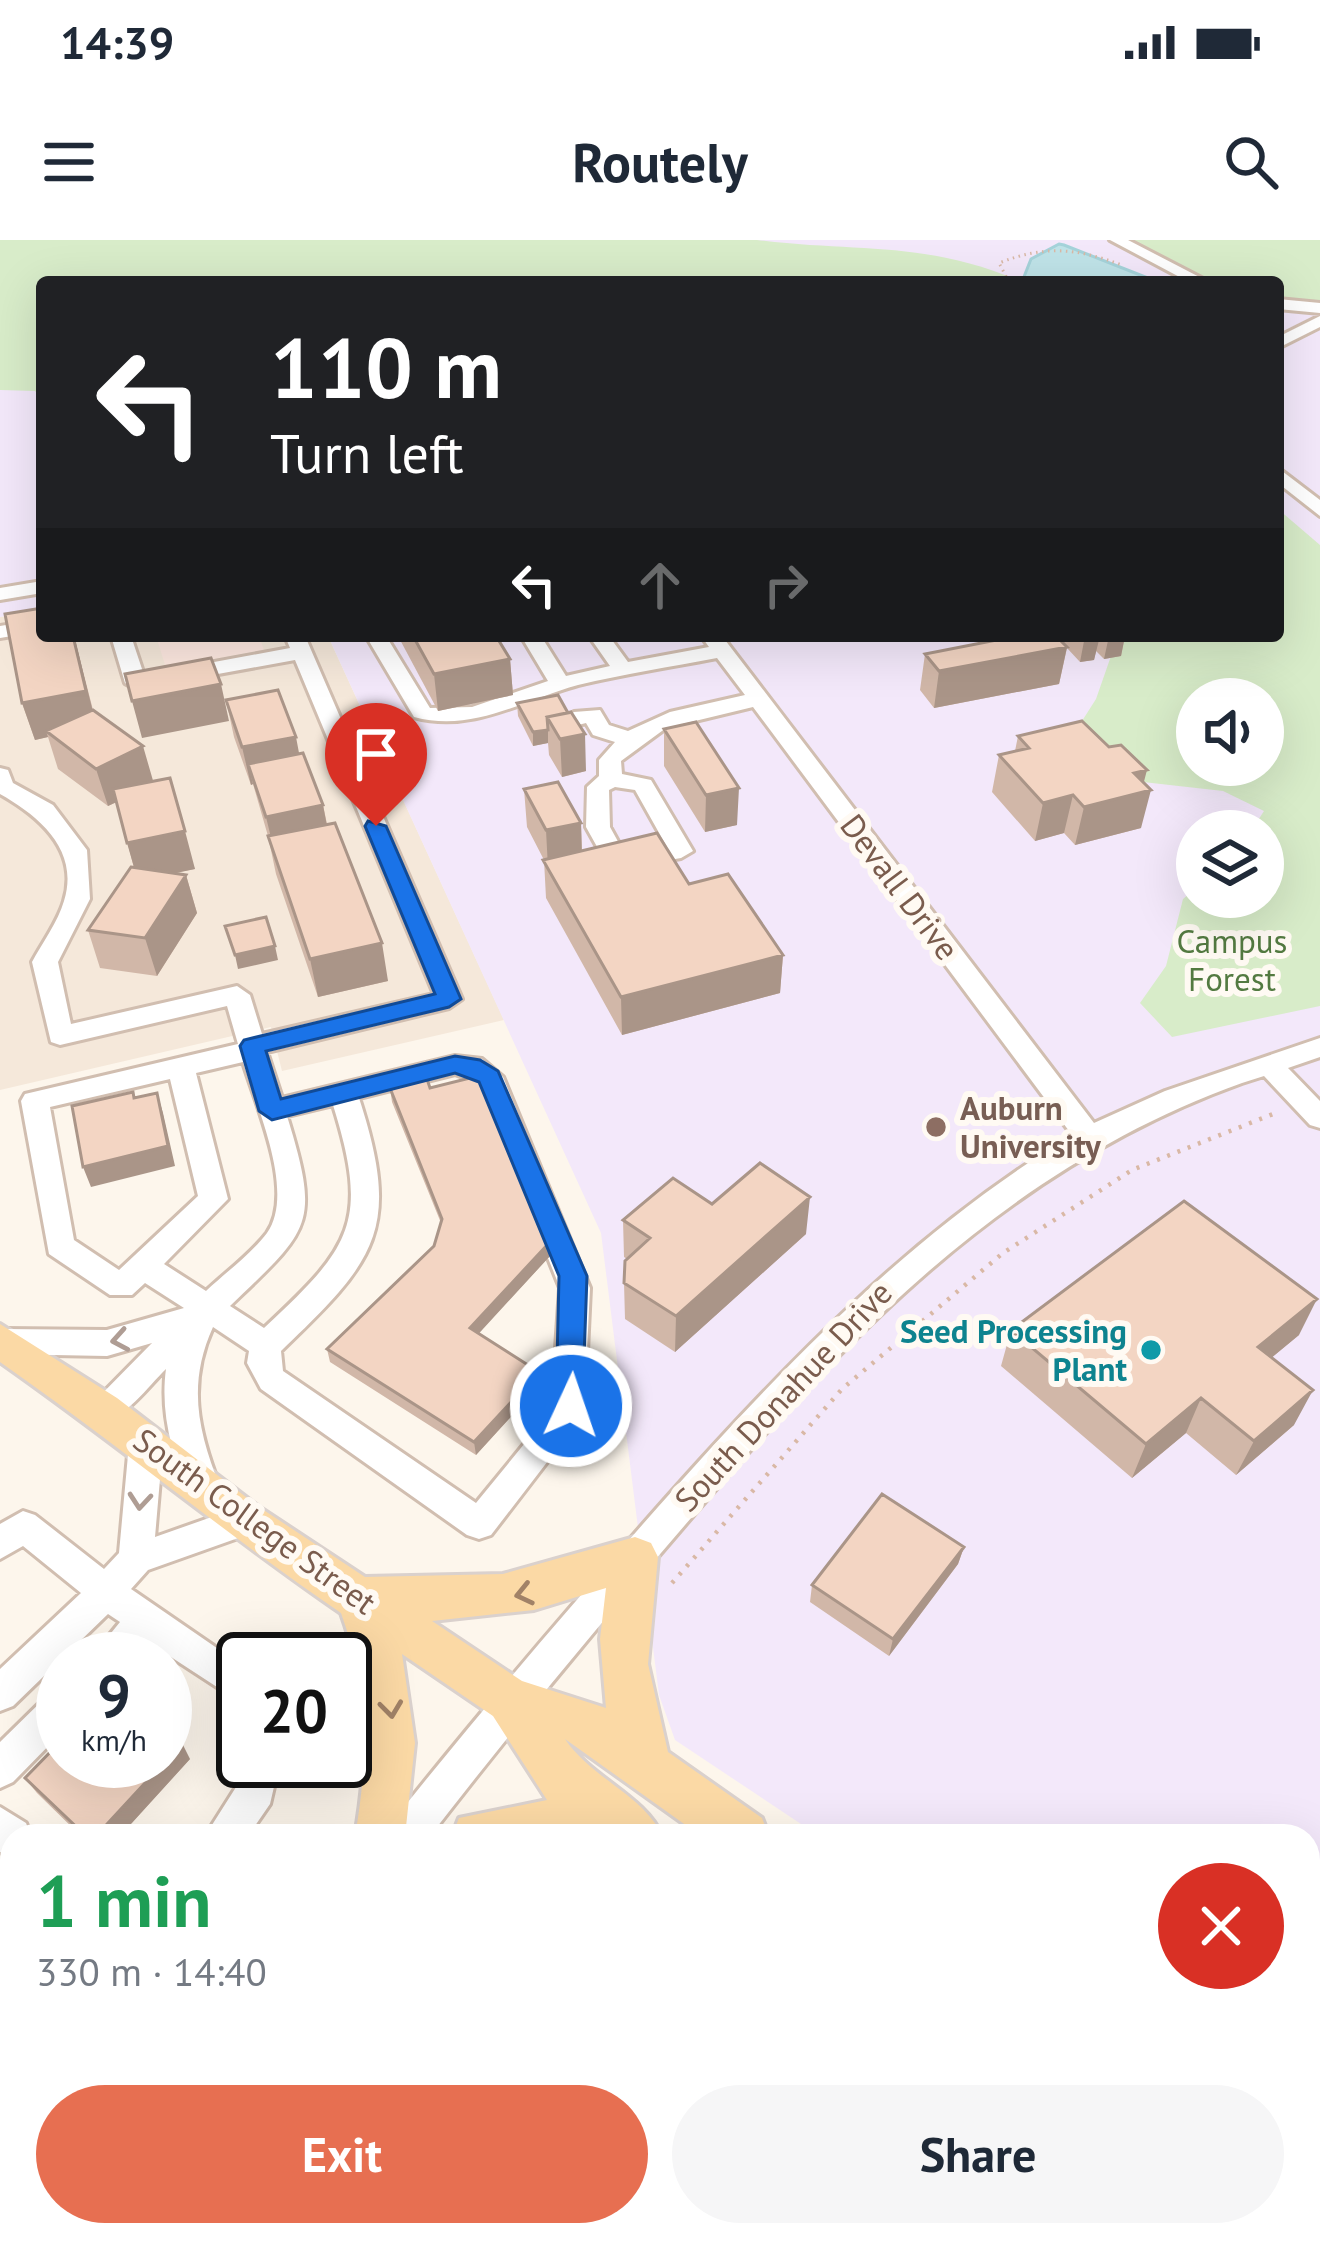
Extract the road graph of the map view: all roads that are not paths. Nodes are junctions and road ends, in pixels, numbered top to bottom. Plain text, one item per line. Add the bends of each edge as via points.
1 (1117, 240) edge
2 (1189, 276) edge
3 (1284, 305) edge
4 (1320, 308) edge
5 (1320, 321) edge
6 (1284, 341) edge
7 (1284, 478) edge
8 (1320, 510) edge
9 (36, 587) edge
10 (0, 594) edge
11 (36, 626) edge
12 (0, 632) edge
13 (124, 642) edge
14 (380, 642) edge
15 (535, 642) edge
16 (603, 642) edge
17 (299, 644) edge
18 (716, 644) edge
19 (624, 670) junction
20 (560, 684) junction
21 (759, 700) junction
22 (574, 719) edge
23 (626, 738) junction
24 (0, 775) edge
25 (611, 779) dead end
26 (253, 1047) junction
27 (1320, 1048) edge
28 (1270, 1064) junction
29 (181, 1067) junction
30 (343, 1092) junction
31 (272, 1111) junction
32 (1308, 1112) edge
33 (1090, 1138) junction
34 (143, 1266) junction
35 (208, 1307) junction
36 (2, 1341) edge
37 (266, 1346) junction
38 (102, 1410) junction
39 (146, 1444) junction
40 (203, 1487) junction
41 (243, 1521) junction
42 (0, 1544) edge
43 (136, 1559) junction
44 (652, 1573) junction
45 (106, 1592) junction
46 (359, 1598) junction
47 (144, 1621) junction
48 (134, 1632) edge
49 (216, 1670) edge
50 (0, 1694) edge
51 (510, 1700) junction
52 (36, 1732) edge
53 (649, 1768) junction
54 (0, 1769) edge
55 (256, 1788) edge
56 (233, 1824) edge
57 (382, 1824) edge
58 (415, 1824) edge
59 (620, 1824) edge
60 (727, 1824) edge

1 - 2 street
3 - 4 street
5 - 6 street
7 - 8 street
9 - 10 street
11 - 12 street
13 - 17 street via 136,683
14 - 20 street via 431,716 530,699
15 - 20 street
16 - 19 street
17 - 26 street via 449,999
18 - 19 street
18 - 21 street, Devall Drive
19 - 20 street
21 - 23 street via 660,722
21 - 33 street, Devall Drive
22 - 23 street via 592,715 601,730
23 - 25 street via 610,760
24 - 26 street via 2,787 63,829 77,863 78,899 45,962 60,1036 237,995
26 - 29 street
26 - 31 street
27 - 28 street, South Donahue Drive
28 - 32 street
28 - 33 street, South Donahue Drive
29 - 34 street via 213,1199
29 - 34 street via 35,1101 60,1246 121,1287
30 - 31 street
30 - 37 street via 370,1173 365,1226 344,1268
30 - 37 street via 455,1065 489,1077 573,1276 571,1406 479,1524 272,1380
31 - 35 street via 293,1186 289,1219 263,1258
33 - 44 street, South Donahue Drive via 961,1223 870,1298 782,1387
34 - 35 street
35 -> 36 street via 176,1325 107,1343
35 - 37 street
35 - 38 street
35 - 40 street via 185,1348 177,1393
36 - 38 main road, South College Street
38 - 39 main road, South College Street
39 - 40 main road, South College Street
39 -> 43 street
40 - 41 main road, South College Street
41 - 43 street
41 - 46 main road, South College Street
42 - 45 street via 23,1526
43 - 45 street
44 -> 46 main road via 586,1576 496,1600
44 - 51 street, South Donahue Drive
44 - 53 main road via 622,1619 621,1657
45 - 47 street
45 - 50 street
46 - 51 main road, South College Street
46 -> 57 main road via 394,1720
47 - 48 street
47 - 49 street
51 - 53 main road, South College Street via 587,1723
51 - 58 street, South Donahue Drive
51 - 59 main road, South College Street via 564,1783
52 - 54 street
53 - 60 main road, South College Street
55 - 56 street

